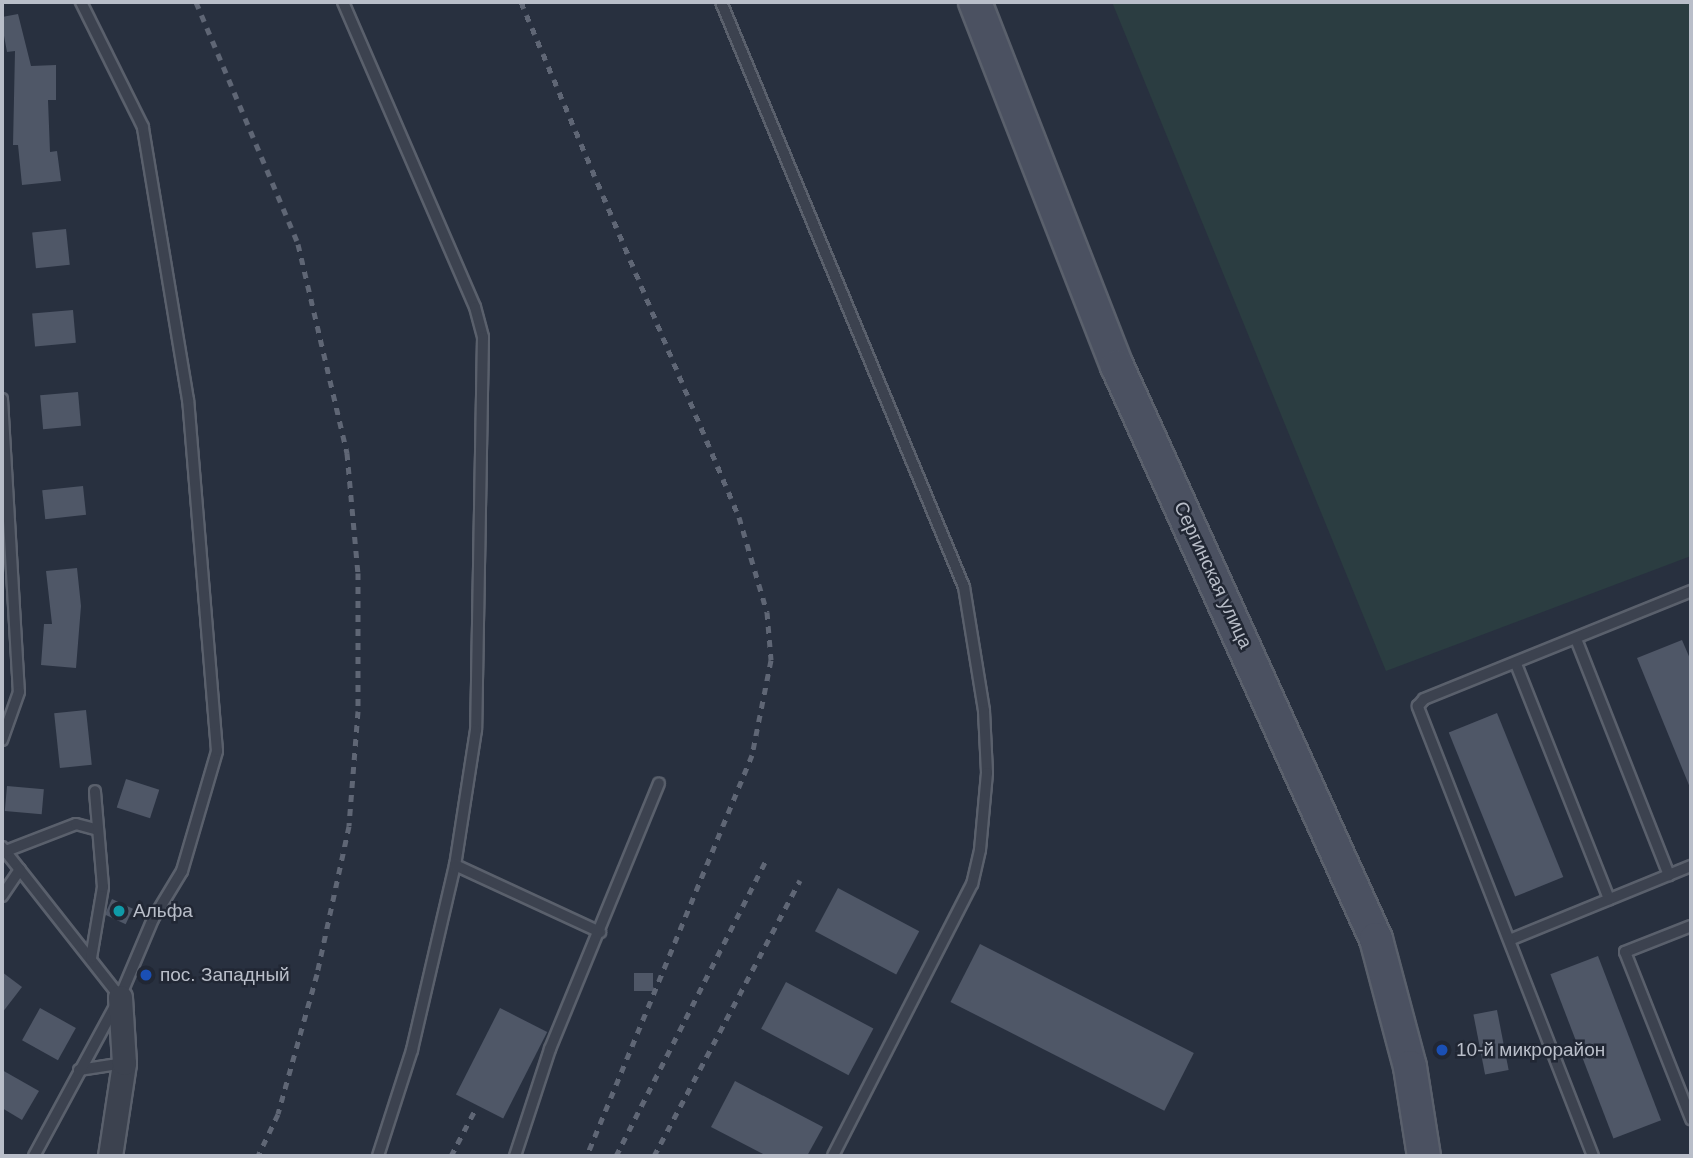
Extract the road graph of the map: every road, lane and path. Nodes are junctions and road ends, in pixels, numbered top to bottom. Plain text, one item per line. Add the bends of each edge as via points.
1 (81, 2) edge
2 (343, 2) edge
3 (721, 2) edge
4 (975, 2) edge
5 (2, 399) edge
6 (1691, 591) edge
7 (1576, 639) junction
8 (1516, 664) junction
9 (2, 740) edge
10 (659, 783) dead end
11 (95, 791) dead end
12 (95, 829) junction
13 (4, 849) edge
14 (455, 865) junction
15 (1691, 866) edge
16 (20, 869) junction
17 (1669, 875) junction
18 (2, 896) edge
19 (1609, 899) junction
20 (1691, 926) edge
21 (600, 932) junction
22 (1512, 940) junction
23 (91, 958) junction
24 (120, 997) junction
25 (124, 1063) junction
26 (79, 1070) junction
27 (1691, 1119) edge
28 (34, 1156) edge
29 (110, 1156) edge
30 (378, 1156) edge
31 (515, 1156) edge
32 (832, 1156) edge
33 (1424, 1156) edge
34 (1593, 1156) edge

1 - 24 lane via 143,127 188,400 217,751 182,871 152,919
2 - 14 lane via 475,307 483,337 477,730
3 - 32 lane via 964,587 984,712 987,773 972,884
4 - 33 main road, Сергинская улица via 1117,366 1376,939 1405,1044
5 - 9 lane via 19,692
6 - 7 lane
7 - 8 lane
7 - 17 lane
8 - 19 lane
8 - 22 lane via 1424,699 1418,706
10 - 21 lane
11 - 12 lane
12 - 13 lane via 76,824
12 - 23 lane via 103,887
13 - 16 lane
14 - 21 lane
14 - 30 lane via 412,1050
15 - 17 lane
16 - 18 lane
16 - 23 lane
17 - 19 lane
19 - 22 lane
20 - 27 lane via 1625,952
21 - 31 lane via 550,1049
22 - 34 lane
23 - 24 lane
24 - 25 street
24 - 26 lane
25 - 26 lane
25 - 29 street
26 - 28 lane

